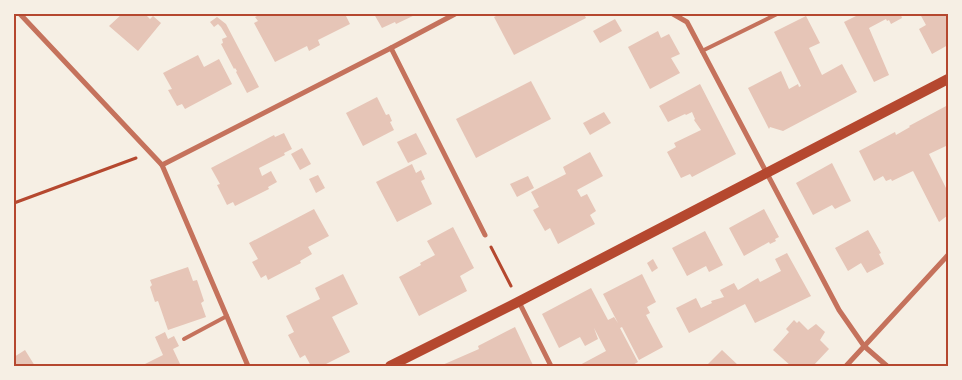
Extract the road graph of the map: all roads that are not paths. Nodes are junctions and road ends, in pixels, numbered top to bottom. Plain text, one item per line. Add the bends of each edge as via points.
1 (20, 14) edge
2 (455, 14) edge
3 (673, 14) edge
4 (683, 14) edge
5 (777, 14) edge
6 (687, 22) junction
7 (392, 48) junction
8 (702, 51) junction
9 (948, 78) edge
10 (162, 165) junction
11 (768, 172) junction
12 (485, 236) road end
13 (948, 255) edge
14 (518, 302) junction
15 (227, 316) junction
16 (184, 339) dead end
17 (864, 346) junction
18 (248, 366) edge
19 (390, 366) edge
20 (551, 366) edge
21 (846, 366) edge
22 (887, 366) edge

1 - 10 street
2 - 7 street
3 - 6 street
4 - 6 lane
5 - 8 lane
6 - 8 street
7 - 10 street
7 - 12 street
8 - 11 street
9 - 11 main road
10 - 15 street
11 - 14 main road
11 - 17 street via 840,310
13 - 17 street
14 - 19 main road
14 - 20 street
15 - 16 lane
15 - 18 street
17 - 21 street
17 - 22 street

